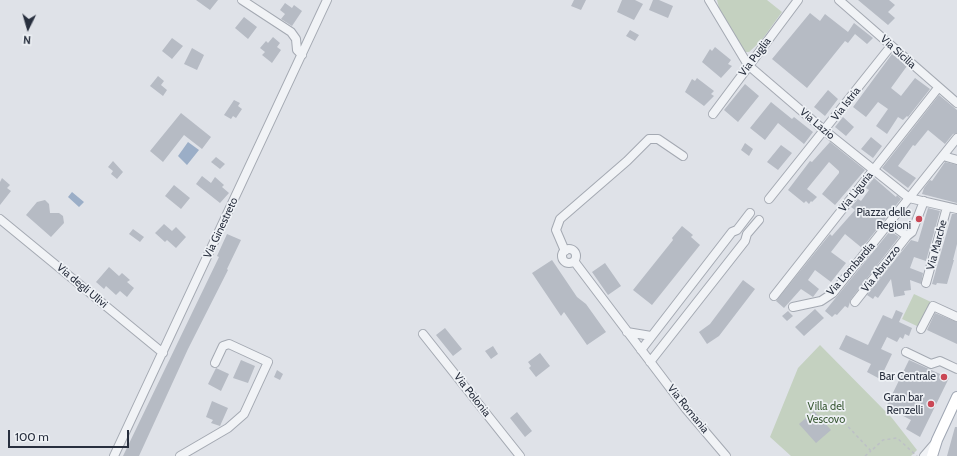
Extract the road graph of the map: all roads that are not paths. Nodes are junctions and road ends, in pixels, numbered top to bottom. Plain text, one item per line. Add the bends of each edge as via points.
1 (242, 0) edge
2 (327, 0) edge
3 (710, 0) edge
4 (798, 0) edge
5 (839, 0) edge
6 (891, 46) junction
7 (302, 56) junction
8 (748, 65) junction
9 (938, 88) junction
10 (957, 103) edge
11 (713, 114) dead end
12 (825, 131) junction
13 (957, 138) edge
14 (683, 156) dead end
15 (943, 156) junction
16 (957, 160) edge
17 (873, 170) junction
18 (909, 198) junction
19 (769, 199) dead end
20 (924, 201) junction
21 (947, 207) junction
22 (957, 209) edge
23 (750, 212) dead end
24 (0, 219) edge
25 (759, 220) dead end
26 (889, 223) junction
27 (907, 236) junction
28 (926, 283) dead end
29 (774, 296) dead end
30 (855, 302) dead end
31 (793, 307) dead end
32 (957, 317) edge
33 (921, 329) dead end
34 (627, 332) junction
35 (424, 334) dead end
36 (651, 336) junction
37 (641, 350) junction
38 (906, 352) dead end
39 (163, 353) junction
40 (650, 362) junction
41 (215, 363) dead end
42 (957, 369) edge
43 (957, 398) edge
44 (937, 440) junction
45 (114, 456) edge
46 (180, 456) edge
47 (520, 456) edge
48 (726, 456) edge
49 (924, 456) edge
50 (932, 456) edge

1 - 7 street via 291,32 296,39 297,50
2 - 7 street, Via Ginestreto
3 - 8 street, Via Lazio
4 - 8 street, Via Puglia
5 - 6 street, Via Sicilia
6 - 9 street, Via Sicilia
6 - 12 street, Via Istria
7 - 39 street, Via Ginestreto
8 - 11 street, Via Puglia
8 - 12 street, Via Lazio
9 - 10 street, Via Sicilia
9 - 17 street, Via Liguria
12 - 17 street, Via Lazio
12 - 19 street, Via Istria
13 - 15 street, Via Lombardia
14 - 34 street, Via Romania via 658,139 646,142 560,219 556,230 565,251 564,260 568,263 574,261
15 - 16 street
15 - 18 street, Via Lombardia
17 - 18 street, Via Lazio
17 - 29 street, Via Liguria
18 - 20 street, Via Lazio
18 - 26 street, Via Lombardia
20 - 21 street, Via Lazio
20 - 27 street via 912,232
21 - 22 street, Via Lazio
21 - 28 street, Via Marche
23 - 36 street
24 - 39 street, Via degli Ulivi
25 - 40 street
26 - 27 street
26 - 31 street, Via Lombardia via 831,295 818,302
27 - 30 street, Via Abruzzo
32 - 33 street via 932,306
34 - 36 street
34 - 37 street, Via Romania
35 - 47 street, Via Polonia
36 - 37 street
37 - 40 street, Via Romania
38 - 42 street via 931,364 940,361
39 - 45 street, Via Ginestreto
40 - 48 street, Via Romania
41 - 46 street via 223,346 228,344 268,362 244,414 228,428
43 - 44 main road
44 - 49 street
44 - 50 main road

